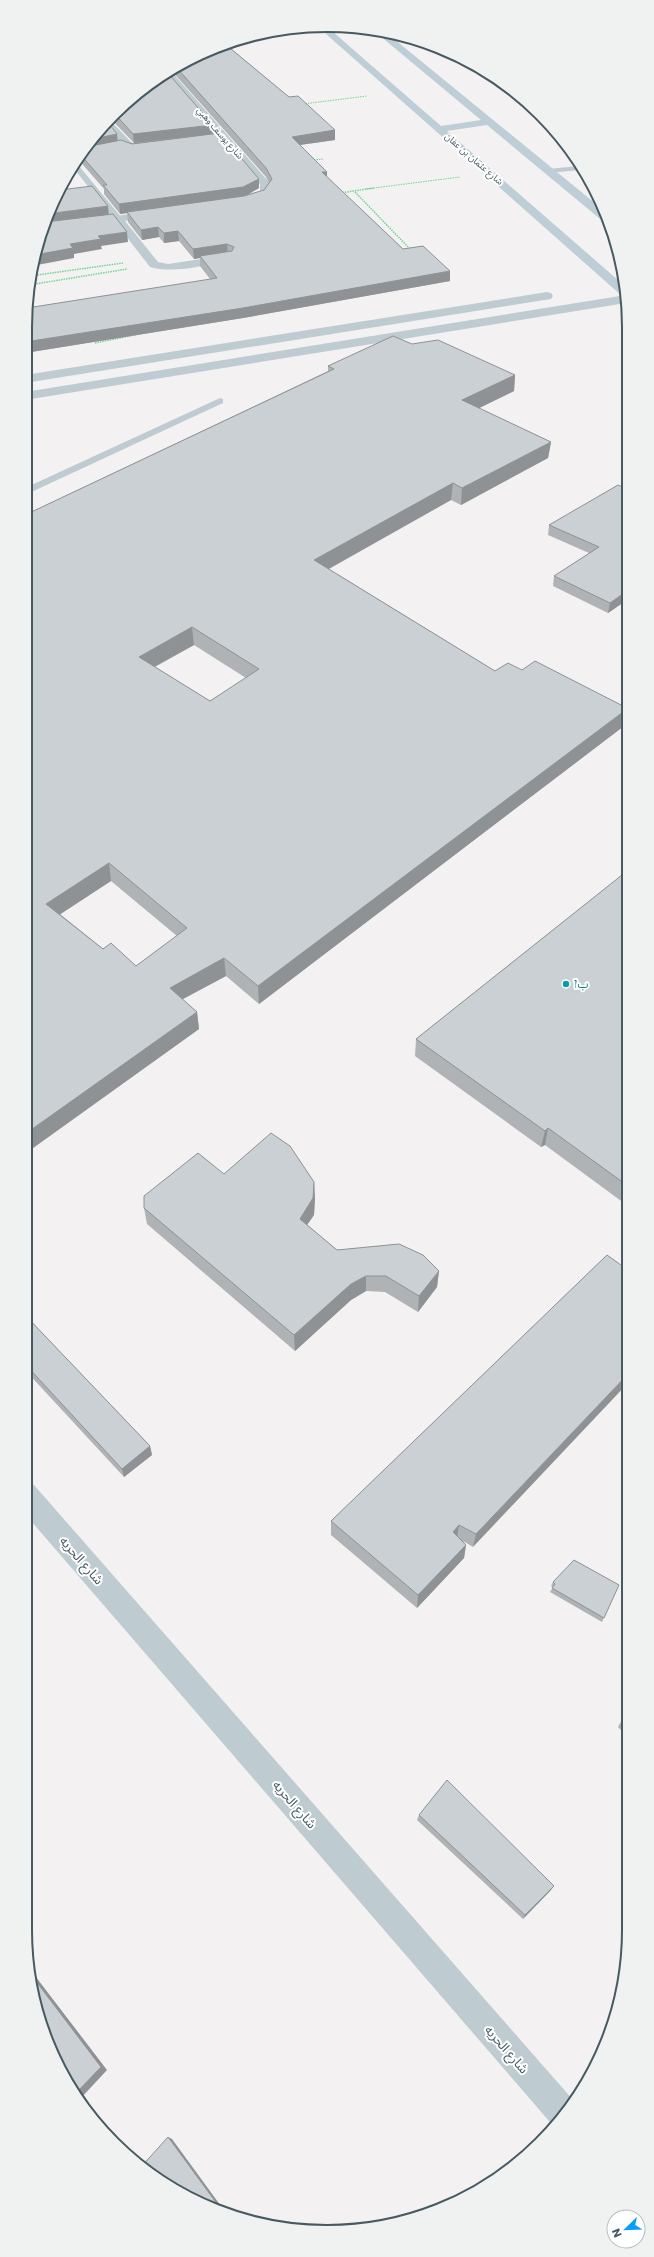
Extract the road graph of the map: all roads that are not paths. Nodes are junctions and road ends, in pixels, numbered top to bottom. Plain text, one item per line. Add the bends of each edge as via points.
1 (328, 32) edge
2 (387, 39) edge
3 (171, 77) edge
4 (489, 122) junction
5 (111, 126) edge
6 (439, 129) junction
7 (224, 137) junction
8 (208, 139) edge
9 (126, 145) junction
10 (161, 146) edge
11 (114, 147) edge
12 (575, 168) edge
13 (78, 169) edge
14 (548, 171) junction
15 (230, 202) edge
16 (165, 212) edge
17 (600, 214) edge
18 (118, 218) junction
19 (80, 224) edge
20 (228, 258) edge
21 (619, 286) edge
22 (602, 287) dead end
23 (619, 289) edge
24 (556, 295) dead end
25 (620, 300) edge
26 (401, 319) junction
27 (328, 331) junction
28 (415, 333) junction
29 (338, 345) junction
30 (32, 378) edge
31 (32, 395) edge
32 (220, 401) dead end
33 (32, 486) edge
34 (35, 488) junction
35 (32, 489) edge
36 (32, 1502) edge
37 (560, 2111) edge

1 - 6 main road, شارع عثمان بن عفان
2 - 4 main road
3 - 7 street, شارع يوسف وهبي
4 - 6 main road
4 - 14 main road
5 - 9 street
6 - 21 main road, شارع عثمان بن عفان
7 - 8 street
7 - 15 street, شارع يوسف وهبي via 265,184 265,192 261,195
9 - 10 street via 137,149
9 - 11 lane
12 - 14 lane
13 - 18 lane
14 - 17 main road
16 - 18 street
18 - 19 street
18 - 20 street via 150,261 168,267
22 - 23 street
24 - 26 street
25 - 28 street
26 - 27 street
26 - 28 street
27 - 29 street
27 - 30 street
28 - 29 street
29 - 31 street
32 - 34 lane
33 - 34 lane
34 - 35 lane
36 - 37 street, شارع الحريه

